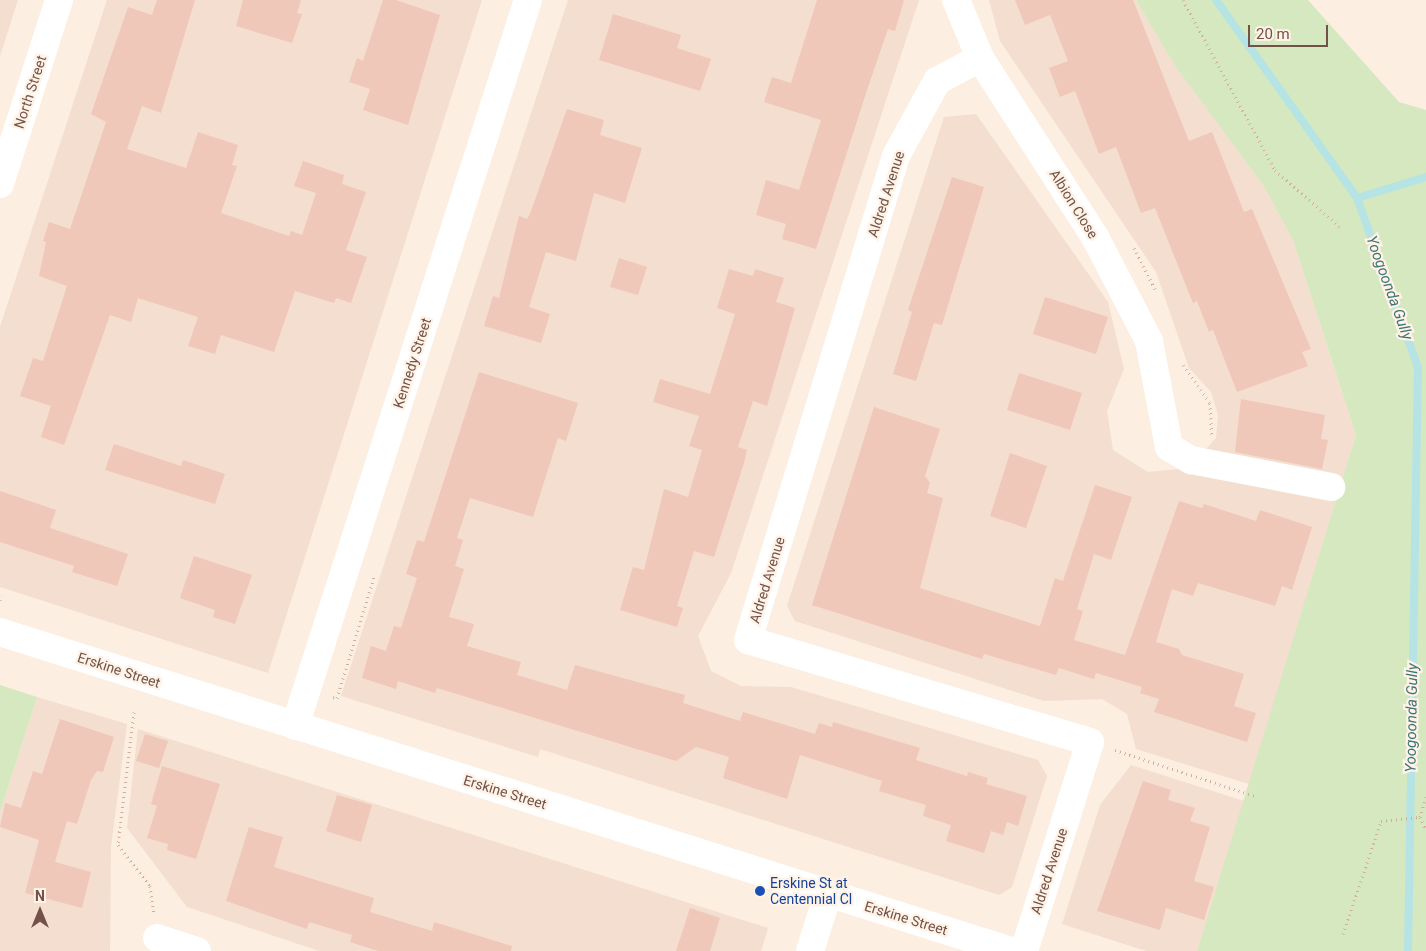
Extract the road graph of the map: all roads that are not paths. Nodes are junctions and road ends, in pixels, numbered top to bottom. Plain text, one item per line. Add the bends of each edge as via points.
1 (60, 0) edge
2 (528, 0) edge
3 (956, 0) edge
4 (980, 58) junction
5 (0, 184) edge
6 (1331, 487) dead end
7 (0, 632) edge
8 (296, 726) junction
9 (828, 894) junction
10 (157, 938) dead end
11 (197, 951) edge
12 (810, 951) edge
13 (1011, 951) edge
14 (1024, 951) edge

1 - 5 street, North Street
2 - 8 street, Kennedy Street
3 - 4 street, Albion Close
4 - 6 street, Albion Close via 1096,239 1149,341 1169,447 1191,460
4 - 14 street, Aldred Avenue via 937,81 896,156 748,640 1090,742
7 - 8 street, Erskine Street
8 - 9 street, Erskine Street
9 - 12 street
9 - 13 street, Erskine Street
10 - 11 street

